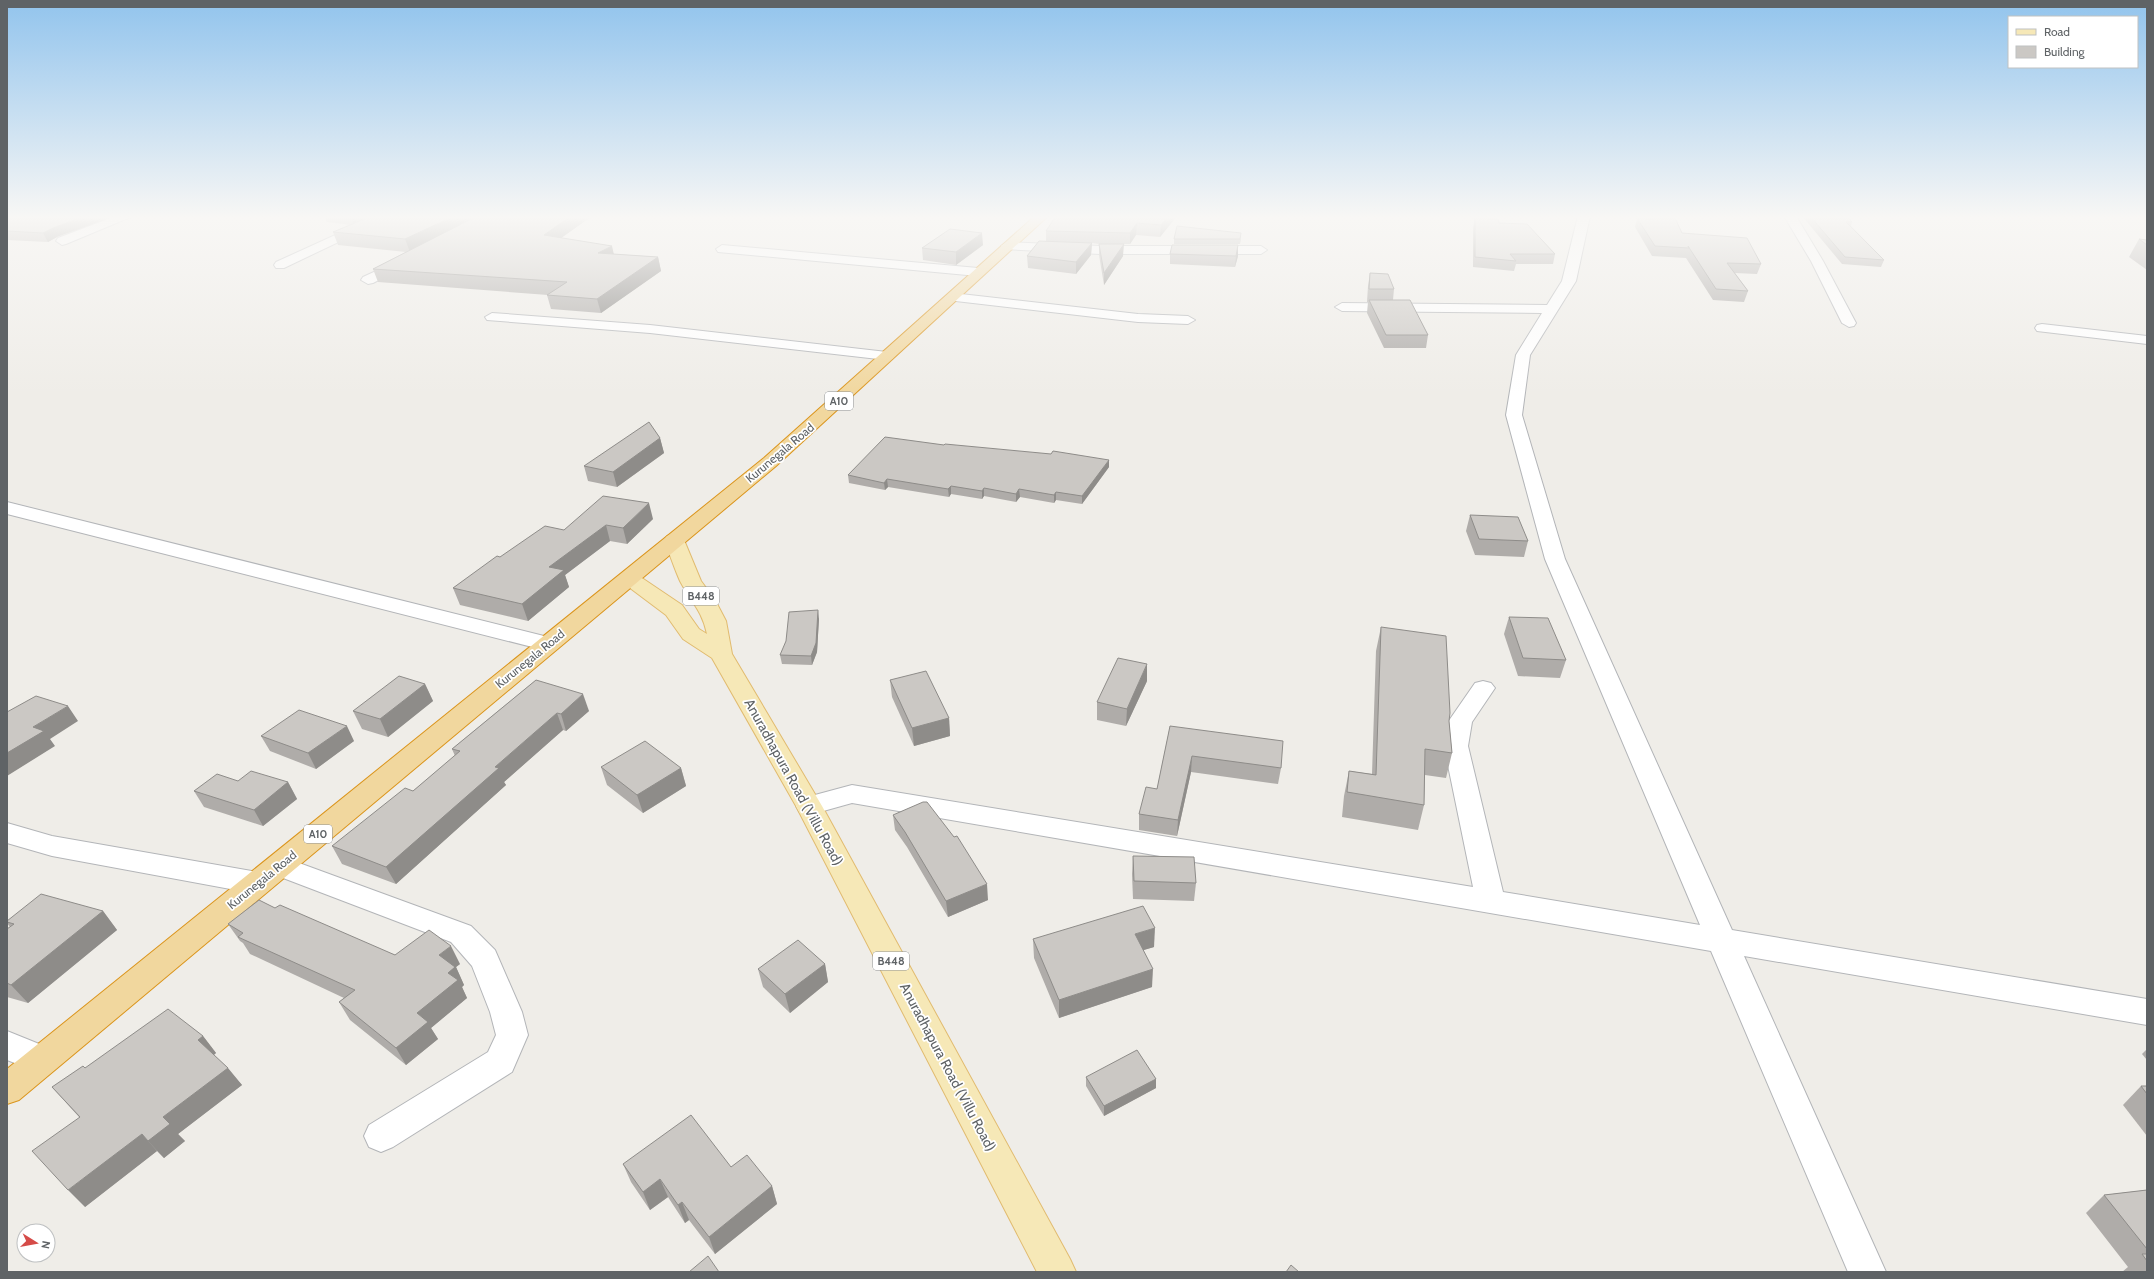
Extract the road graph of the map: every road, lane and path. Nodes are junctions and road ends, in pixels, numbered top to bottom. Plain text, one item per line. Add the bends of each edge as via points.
1 (376, 276) edge
2 (974, 276) edge
3 (1571, 276) edge
4 (1825, 276) edge
5 (368, 280) dead end
6 (952, 297) junction
7 (1342, 307) dead end
8 (1551, 309) junction
9 (492, 317) dead end
10 (1188, 320) dead end
11 (1849, 323) dead end
12 (2042, 328) dead end
13 (2147, 340) edge
14 (887, 356) junction
15 (7, 508) edge
16 (674, 540) junction
17 (629, 578) junction
18 (548, 644) junction
19 (721, 654) junction
20 (1483, 688) dead end
21 (809, 806) junction
22 (7, 833) edge
23 (269, 874) junction
24 (1491, 902) junction
25 (1722, 942) junction
26 (2147, 1012) edge
27 (7, 1045) edge
28 (43, 1060) junction
29 (7, 1089) edge
30 (381, 1136) dead end
31 (1056, 1272) edge
32 (1866, 1272) edge

1 - 5 street
2 - 6 highway, Kurunegala Road / A10
3 - 8 street
4 - 11 street
6 - 10 street via 1138,318
6 - 14 highway, Kurunegala Road / A10
7 - 8 street
8 - 25 street via 1523,355 1514,415 1554,559
9 - 14 street via 650,328
12 - 13 street
14 - 16 highway, Kurunegala Road / A10 via 806,432
15 - 18 street
16 - 17 highway, Kurunegala Road / A10
16 - 19 main road, Anuradhapura Road (Villu Road) / B448 via 691,582 715,621
17 - 18 highway, Kurunegala Road / A10
17 - 19 main road, Anuradhapura Road (Villu Road) / B448 via 674,610 691,634
18 - 23 highway, Kurunegala Road / A10
19 - 21 main road, Anuradhapura Road (Villu Road) / B448
20 - 24 street via 1460,722 1456,746
21 - 24 street via 852,794
21 - 31 main road, Anuradhapura Road (Villu Road) / B448
22 - 23 street via 52,846
23 - 28 highway, Kurunegala Road / A10
23 - 30 street via 461,934 484,959 506,1012 512,1035 500,1062
24 - 25 street
25 - 26 street
25 - 32 street
27 - 28 street
28 - 29 highway, Kurunegala Road / A10

